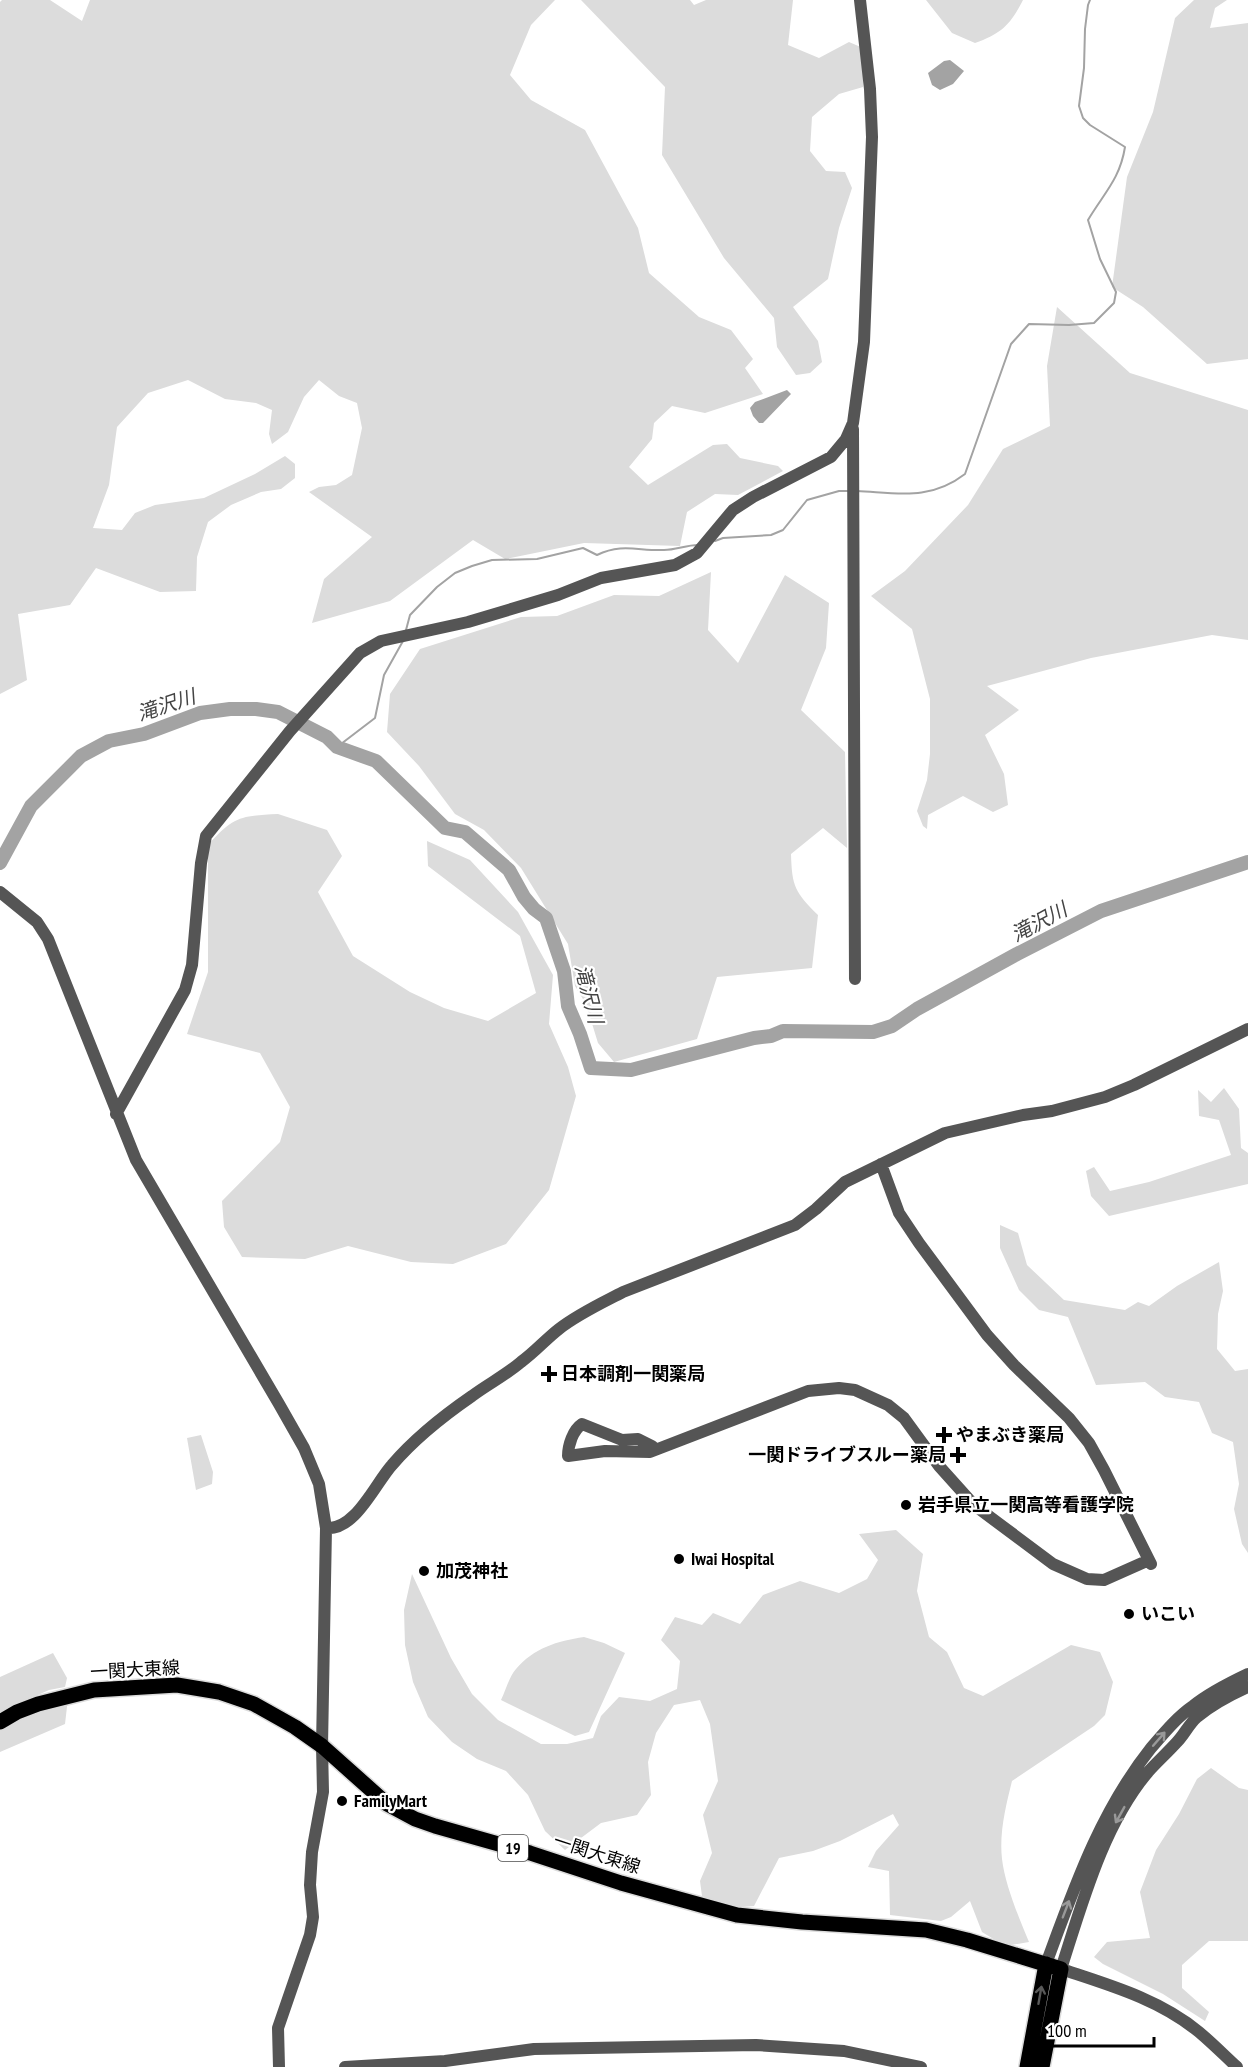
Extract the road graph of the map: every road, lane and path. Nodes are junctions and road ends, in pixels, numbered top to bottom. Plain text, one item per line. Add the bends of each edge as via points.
1 (860, 0) edge
2 (853, 423) junction
3 (3, 895) edge
4 (855, 979) dead end
5 (1248, 1029) edge
6 (116, 1114) junction
7 (880, 1164) junction
8 (650, 1452) junction
9 (326, 1528) junction
10 (1248, 1674) edge
11 (1248, 1687) edge
12 (0, 1722) edge
13 (322, 1746) junction
14 (1046, 1964) junction
15 (1061, 1969) junction
16 (279, 2067) edge
17 (345, 2067) edge
18 (921, 2067) edge
19 (1027, 2067) edge
20 (1042, 2067) edge
21 (1236, 2067) edge

1 - 2 street via 872,138 864,342
2 - 4 street
2 - 6 street via 831,457 733,510 697,554 675,565 601,578 468,622 381,642 360,653 290,731 206,836 186,990
3 - 6 street via 37,922 48,939
5 - 7 street via 1105,1097 945,1133
6 - 9 street via 136,1160 304,1448 320,1484
7 - 8 street via 899,1213 987,1335 1089,1443 1150,1562 1104,1580 1088,1579 1053,1564 974,1505 939,1467 904,1418 888,1405 855,1390 808,1391
7 - 9 street via 846,1182 795,1226 623,1292 561,1327 521,1363 424,1432 345,1524
8 - 8 street via 605,1451 568,1456 582,1424 622,1440 638,1439 652,1446
9 - 13 street
14 -> 10 street via 1094,1839 1126,1781 1192,1706
11 -> 15 street via 1196,1718 1130,1797 1098,1858
12 - 13 main road, 一関大東線 / 19 via 38,1704 94,1690 177,1685 219,1692 254,1704
13 - 14 main road, 一関大東線 / 19 via 387,1804 415,1819 621,1883 736,1915 926,1930
13 - 16 street via 323,1792 310,1885 313,1917 279,2028
14 - 15 main road, 一関大東線 / 19
19 -> 14 main road
15 - 20 main road
15 - 21 street via 1130,1992 1163,2008 1198,2031
17 - 18 street via 445,2061 534,2049 756,2045 835,2050

